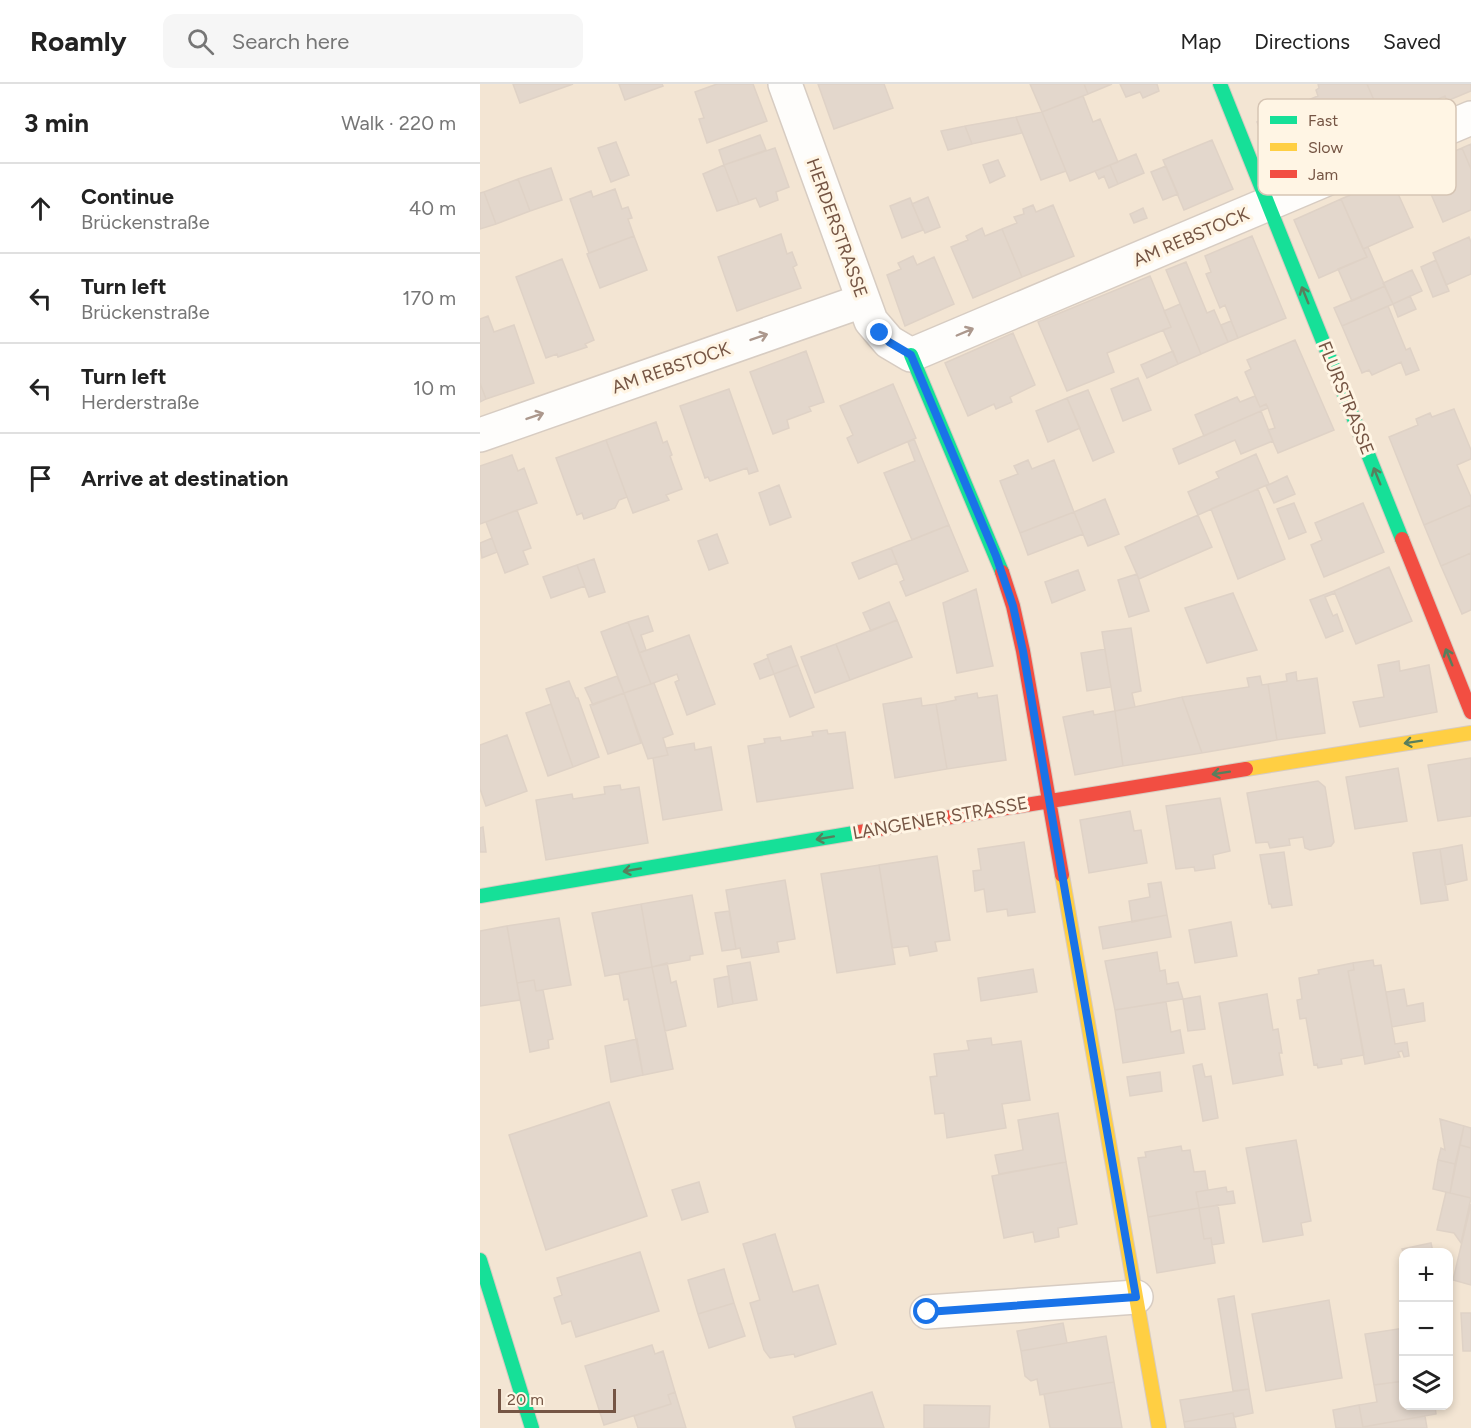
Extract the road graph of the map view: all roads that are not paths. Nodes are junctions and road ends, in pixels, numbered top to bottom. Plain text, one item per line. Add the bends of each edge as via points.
1 (785, 84) edge
2 (1220, 84) edge
3 (1471, 118) edge
4 (1456, 124) edge
5 (1258, 179) edge
6 (1264, 195) edge
7 (1289, 195) edge
8 (1268, 204) junction
9 (862, 301) junction
10 (911, 355) junction
11 (480, 435) edge
12 (1471, 712) edge
13 (1471, 733) edge
14 (1048, 800) junction
15 (480, 896) edge
16 (480, 1260) edge
17 (1136, 1297) junction
18 (927, 1312) dead end
19 (532, 1428) edge
20 (1159, 1428) edge

1 - 9 street, HERDERSTRASSE
2 - 5 street, FLURSTRASSE
3 - 4 street, AM REBSTOCK
6 - 8 street, FLURSTRASSE
7 - 8 street, AM REBSTOCK
10 -> 8 street, AM REBSTOCK
12 -> 8 street, FLURSTRASSE
9 - 10 street, HERDERSTRASSE via 880,333
11 -> 9 street, AM REBSTOCK
10 - 14 street via 996,556 1013,606
13 -> 14 street, LANGENER STRASSE
14 -> 15 street, LANGENER STRASSE
14 - 17 street
16 - 19 street
17 - 18 street
17 - 20 street

